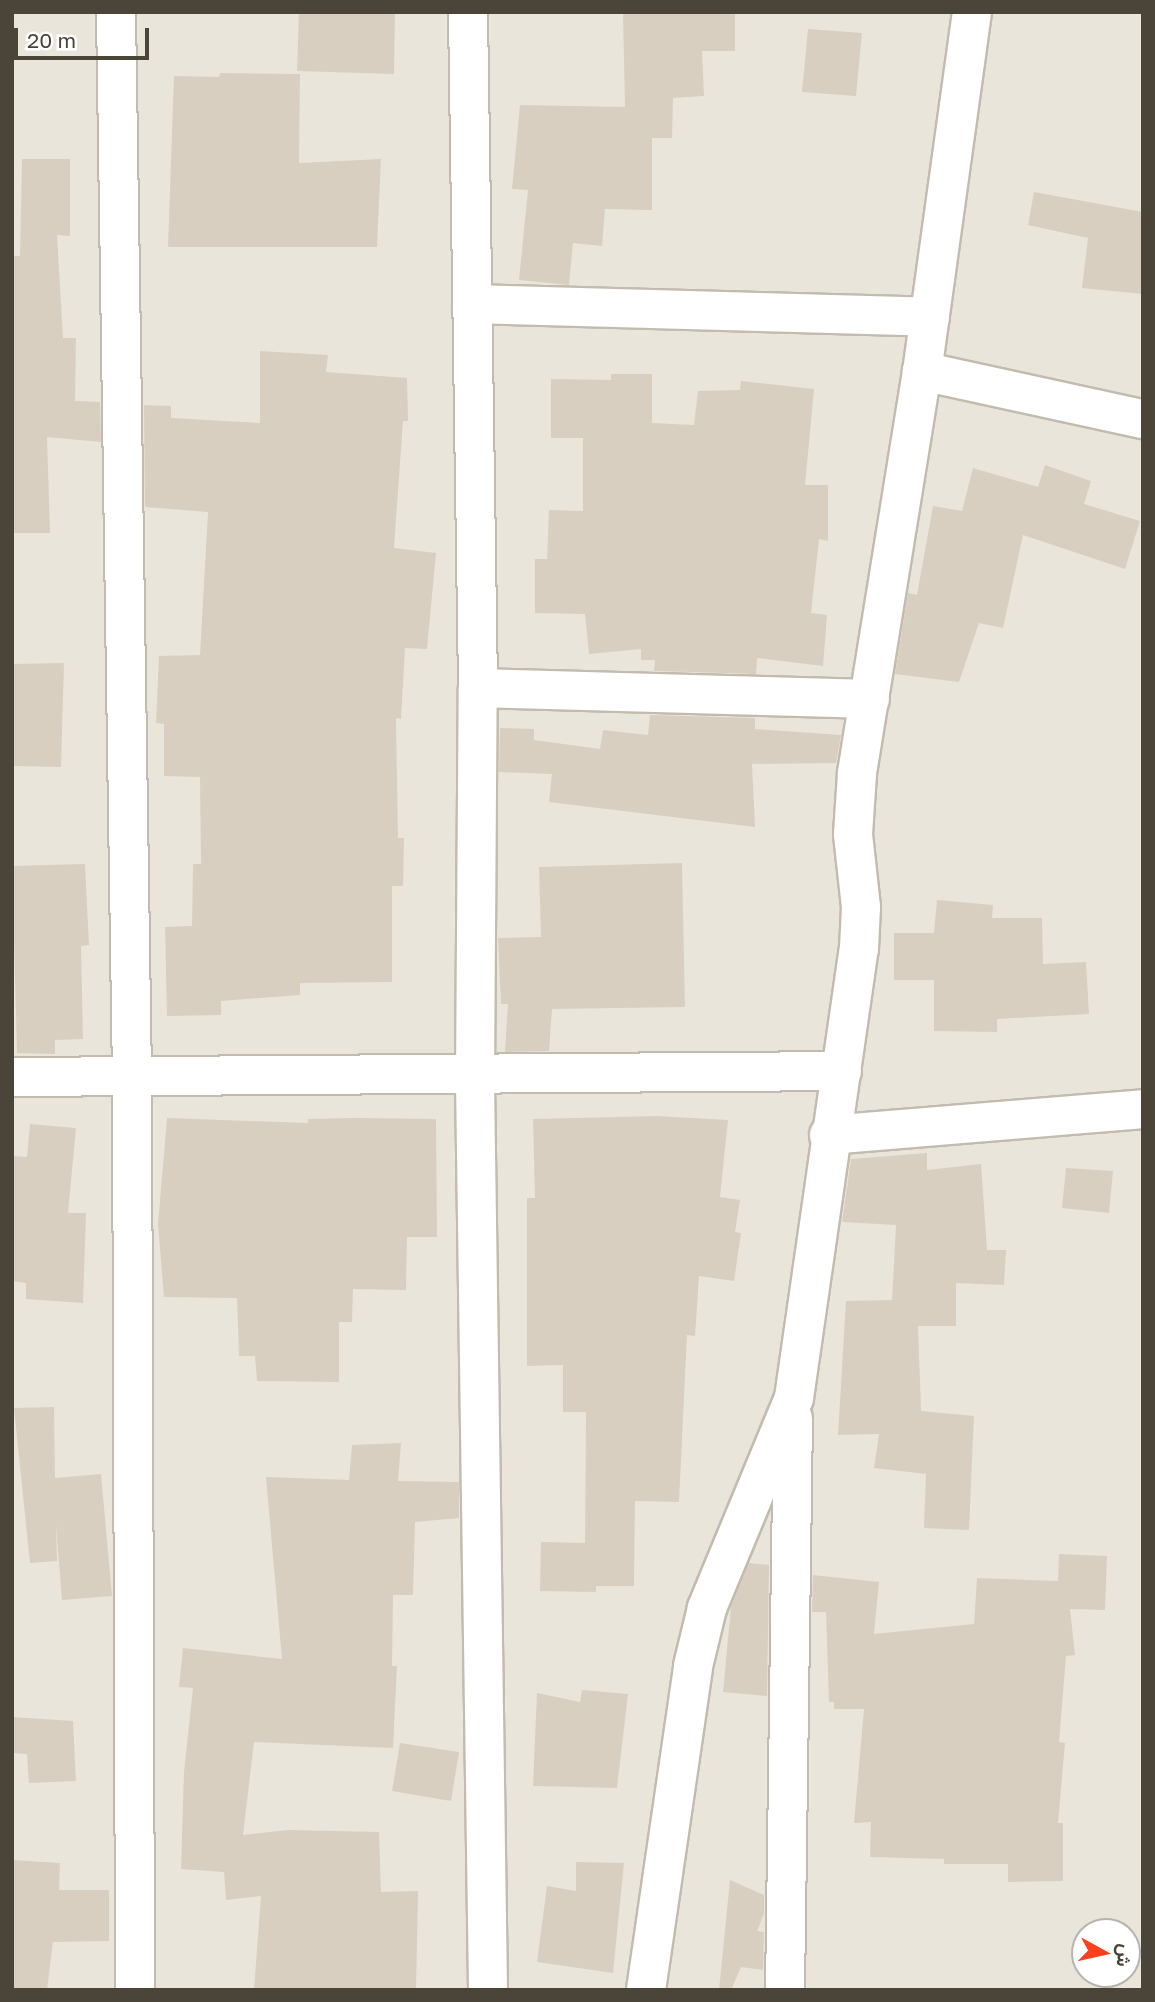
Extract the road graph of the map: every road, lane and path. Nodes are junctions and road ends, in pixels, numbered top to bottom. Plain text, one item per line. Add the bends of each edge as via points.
1 (116, 12) edge
2 (467, 12) edge
3 (972, 12) edge
4 (472, 304) junction
5 (930, 317) junction
6 (922, 371) junction
7 (1143, 419) edge
8 (478, 688) junction
9 (870, 699) junction
10 (842, 1071) junction
11 (132, 1076) junction
12 (12, 1077) edge
13 (475, 1077) junction
14 (1143, 1109) edge
15 (829, 1135) junction
16 (794, 1398) junction
17 (135, 1990) edge
18 (488, 1990) edge
19 (646, 1990) edge
20 (785, 1990) edge

1 - 11 street
2 - 4 street
3 - 5 street
4 - 5 street
4 - 8 street
5 - 6 street
6 - 7 street
6 - 9 street
8 - 9 street
8 - 13 street
9 - 10 street via 853,804 861,907
10 - 13 street
10 - 15 street
11 - 12 street
11 - 13 street
11 - 17 street
13 - 18 street
14 - 15 street
15 - 16 street
16 - 19 street via 707,1608 693,1666
16 - 20 street

